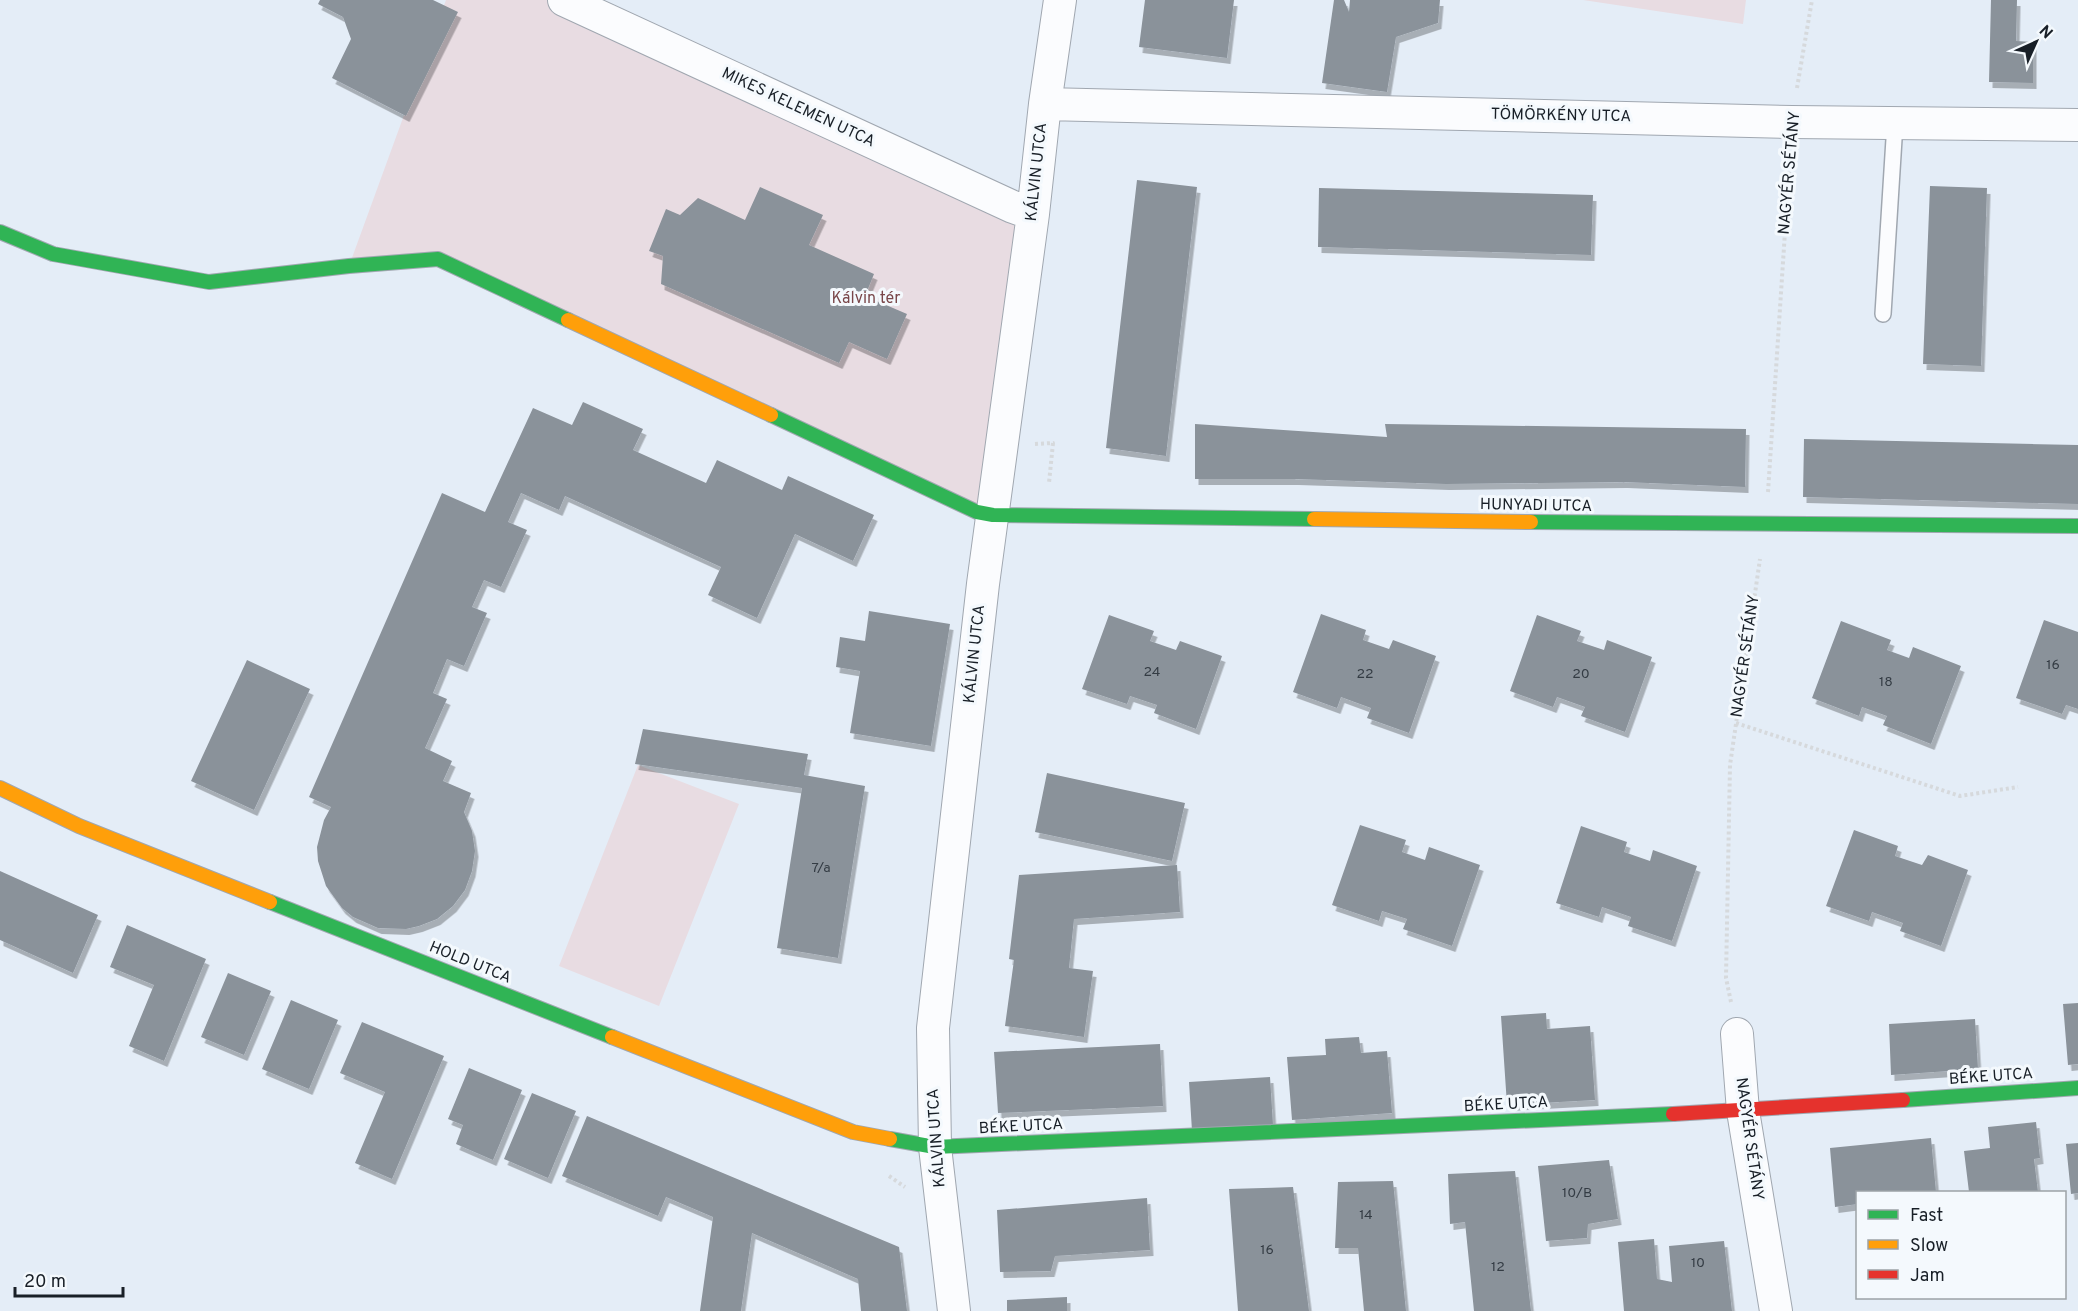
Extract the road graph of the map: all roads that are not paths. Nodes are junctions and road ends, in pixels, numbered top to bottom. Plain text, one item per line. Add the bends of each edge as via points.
1 (564, 0) edge
2 (1060, 0) edge
3 (1045, 104) junction
4 (1894, 123) junction
5 (2078, 125) edge
6 (1033, 214) junction
7 (0, 232) edge
8 (1883, 314) dead end
9 (993, 515) junction
10 (2078, 526) edge
11 (0, 788) edge
12 (1737, 1034) road end
13 (2078, 1088) edge
14 (1743, 1112) junction
15 (935, 1147) junction
16 (954, 1311) edge
17 (1776, 1311) edge

1 - 6 street, MIKES KELEMEN UTCA
2 - 3 street, KÁLVIN UTCA
3 - 4 street, TÖMÖRKÉNY UTCA
3 - 6 street, KÁLVIN UTCA
4 - 5 street, TÖMÖRKÉNY UTCA
4 - 8 lane
6 - 9 street, KÁLVIN UTCA
7 - 9 street via 53,254 209,282 438,259 977,512
9 - 10 street, HUNYADI UTCA
9 - 15 street, KÁLVIN UTCA via 933,1028
11 - 15 street, HOLD UTCA via 79,826 853,1132
12 - 14 street, NAGYÉR SÉTÁNY
13 - 14 street, BÉKE UTCA
14 - 15 street, BÉKE UTCA
14 - 17 street, NAGYÉR SÉTÁNY
15 - 16 street, KÁLVIN UTCA

